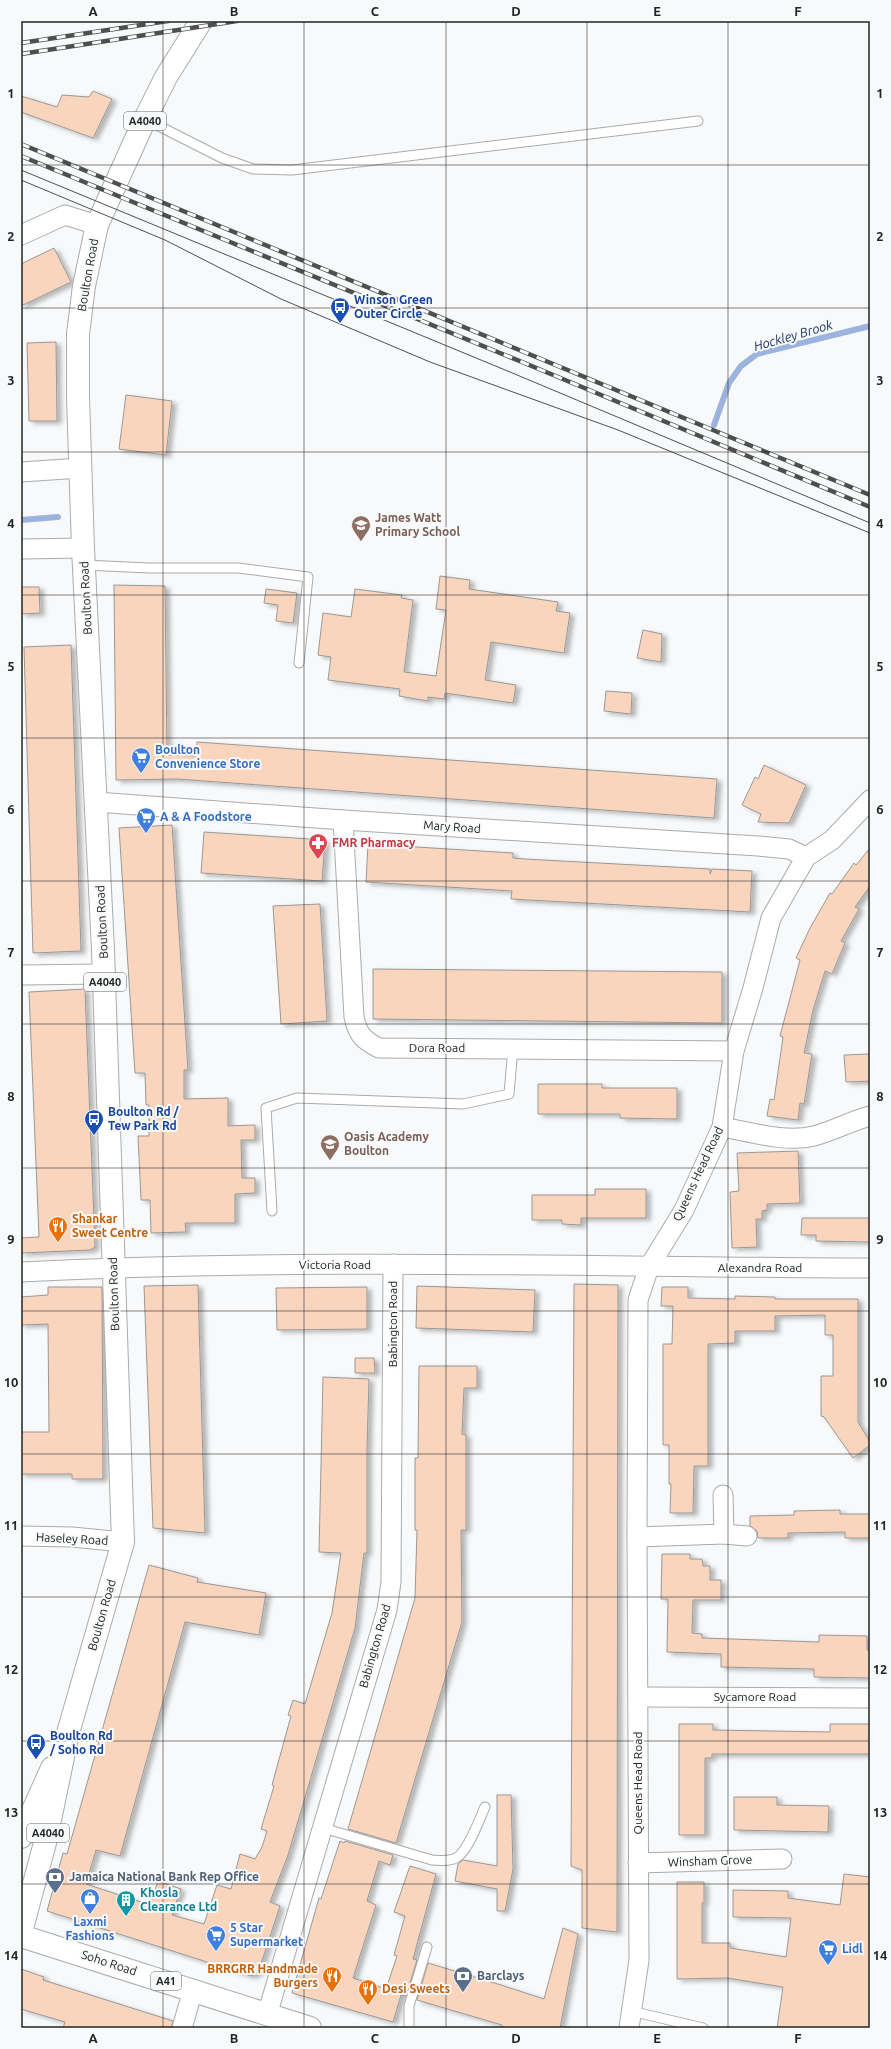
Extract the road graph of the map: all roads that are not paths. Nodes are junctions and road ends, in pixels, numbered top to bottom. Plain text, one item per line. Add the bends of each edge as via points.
1 (201, 21) edge
2 (145, 119) junction
3 (698, 121) dead end
4 (97, 225) junction
5 (21, 235) edge
6 (81, 468) junction
7 (21, 472) edge
8 (21, 549) edge
9 (84, 556) junction
10 (298, 663) dead end
11 (870, 800) edge
12 (96, 802) junction
13 (343, 820) junction
14 (806, 857) junction
15 (104, 974) junction
16 (21, 975) edge
17 (513, 1048) junction
18 (734, 1051) junction
19 (870, 1116) edge
20 (722, 1127) junction
21 (272, 1210) dead end
22 (393, 1264) junction
23 (112, 1267) junction
24 (649, 1268) junction
25 (870, 1268) edge
26 (21, 1272) edge
27 (723, 1495) dead end
28 (724, 1534) junction
29 (21, 1536) edge
30 (747, 1536) dead end
31 (637, 1537) junction
32 (123, 1542) junction
33 (639, 1697) junction
34 (870, 1698) edge
35 (68, 1733) junction
36 (485, 1807) dead end
37 (323, 1828) junction
38 (21, 1837) edge
39 (782, 1859) dead end
40 (638, 1863) junction
41 (21, 1932) edge
42 (21, 1936) edge
43 (427, 1947) dead end
44 (193, 1990) junction
45 (267, 2015) junction
46 (630, 2020) edge
47 (182, 2028) edge
48 (310, 2028) edge
49 (409, 2028) edge
50 (703, 2028) edge

1 - 2 main road, A4040 via 166,77
2 - 3 lane via 222,158 253,169 292,170
2 - 4 main road, A4040
4 - 5 street via 65,215
4 - 6 main road, Boulton Road / A4040 via 84,286 78,334
6 - 7 street
6 - 9 main road, Boulton Road / A4040
8 - 9 street
9 - 10 lane via 149,568 238,568 308,577
9 - 12 main road, Boulton Road / A4040
11 - 14 street, Queens Head Road via 832,840
12 - 13 street, Mary Road
12 - 15 main road, Boulton Road / A4040
13 - 14 street, Mary Road via 758,846 789,849
13 - 17 street, Dora Road via 354,1017 357,1030 366,1042 379,1048
14 - 18 street, Queens Head Road via 770,918
15 - 16 street
15 - 23 main road, Boulton Road / A4040
17 - 18 street, Dora Road
17 - 21 lane via 509,1094 463,1104 297,1098 266,1108
18 - 20 street, Queens Head Road
19 - 20 street via 853,1120 815,1136 795,1138
20 - 24 street, Queens Head Road via 684,1210
22 - 23 street, Victoria Road
22 - 24 street, Victoria Road
22 - 37 street, Babington Road via 391,1582 388,1603
23 - 26 street, Victoria Road
23 - 32 main road, Boulton Road / A4040
24 - 25 street, Alexandra Road
24 - 31 street, Queens Head Road via 638,1300
27 - 28 street
28 - 30 street
28 - 31 street
29 - 32 street, Haseley Road
31 - 33 street, Queens Head Road
32 - 35 main road, Boulton Road / A4040
33 - 34 street, Sycamore Road
33 - 40 street, Queens Head Road
35 - 38 main road, Boulton Road / A4040
35 - 41 main road, Boulton Road / A4040 via 46,1839
36 - 37 lane via 463,1852 448,1860 432,1860
37 - 45 street, Babington Road
39 - 40 street, Winsham Grove
40 - 46 street, Queens Head Road via 639,1960
42 - 44 main road, Soho Road / A41
43 - 49 lane via 409,2006
44 - 45 main road, Soho Road / A41
44 - 47 street
45 - 48 main road, Soho Road / A41
46 - 50 lane

